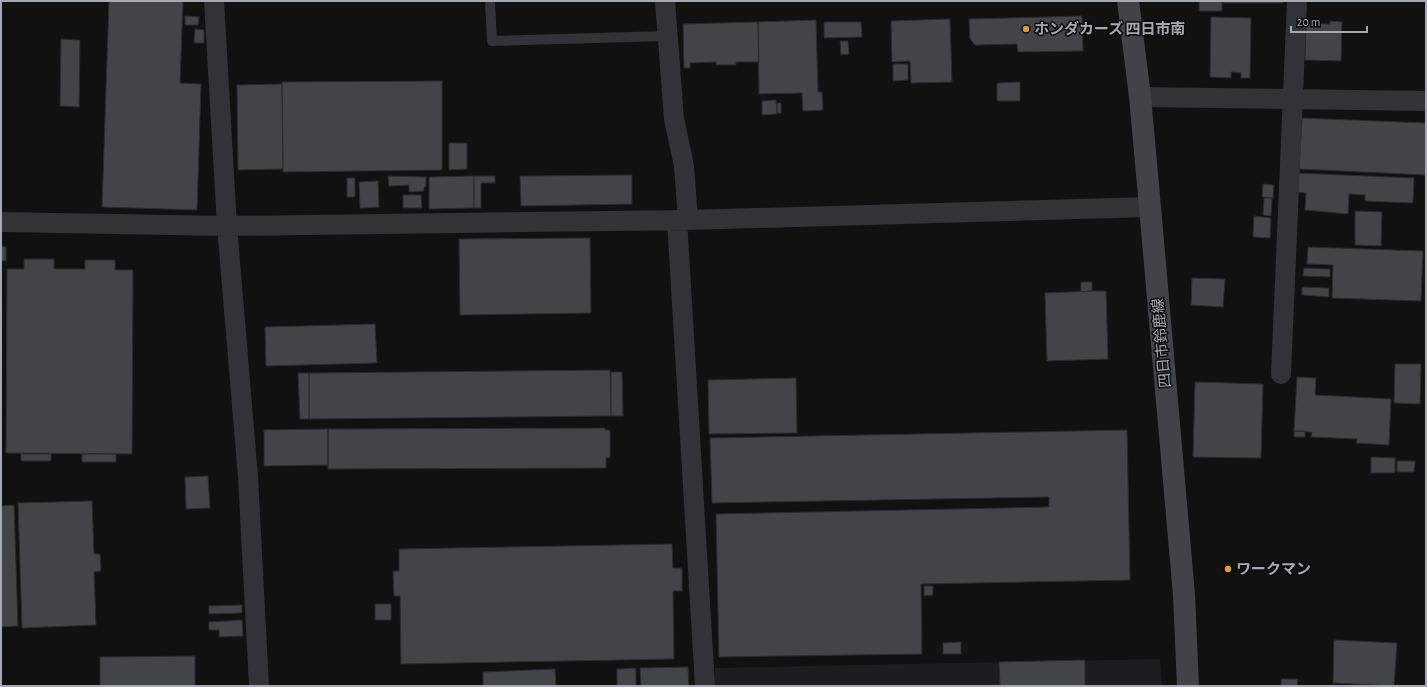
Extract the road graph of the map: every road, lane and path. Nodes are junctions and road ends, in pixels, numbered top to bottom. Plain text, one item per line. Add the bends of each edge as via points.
1 (214, 1) edge
2 (490, 1) edge
3 (665, 1) edge
4 (1128, 1) edge
5 (1298, 1) edge
6 (667, 36) junction
7 (1140, 97) junction
8 (1294, 100) junction
9 (1426, 101) edge
10 (1150, 206) junction
11 (683, 220) junction
12 (1, 222) edge
13 (227, 226) junction
14 (1281, 374) dead end
15 (259, 686) edge
16 (705, 686) edge
17 (1188, 686) edge

1 - 13 street
2 - 6 lane via 492,41
3 - 6 street
4 - 7 main road, 四日市鈴鹿線
5 - 8 street
6 - 11 street via 674,119 684,166
7 - 8 street
7 - 10 main road, 四日市鈴鹿線
8 - 9 street
8 - 14 street
10 - 11 street
10 - 17 main road, 四日市鈴鹿線 via 1184,595
11 - 13 street
11 - 16 street
12 - 13 street
13 - 15 street via 248,477

